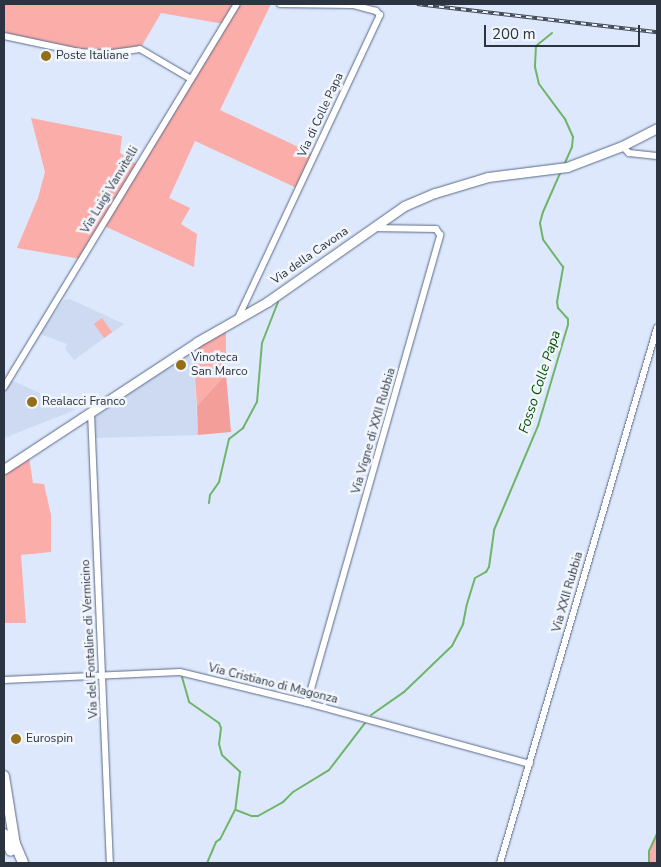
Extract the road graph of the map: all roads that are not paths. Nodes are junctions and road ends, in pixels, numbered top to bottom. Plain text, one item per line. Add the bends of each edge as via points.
1 (237, 4) edge
2 (280, 4) edge
3 (4, 36) edge
4 (191, 79) junction
5 (657, 128) edge
6 (622, 146) junction
7 (657, 156) edge
8 (372, 228) junction
9 (238, 318) junction
10 (657, 328) edge
11 (4, 387) edge
12 (91, 414) junction
13 (4, 469) edge
14 (103, 676) junction
15 (4, 680) edge
16 (307, 702) junction
17 (530, 764) junction
18 (4, 776) edge
19 (4, 817) edge
20 (4, 834) edge
21 (15, 845) junction
22 (16, 863) edge
23 (23, 863) edge
24 (110, 863) edge
25 (500, 863) edge

1 - 4 street, Via Luigi Vanvitelli
2 - 9 street, Via di Colle Papa via 353,5 380,15
3 - 4 street via 78,52 105,54 140,49
4 - 11 street, Via Luigi Vanvitelli
5 - 6 main road, Via della Cavona
6 - 7 street via 629,153
6 - 8 main road, Via della Cavona via 563,167 488,177 435,193 404,206
8 - 9 main road, Via della Cavona via 267,302
8 - 16 street, Via Vigne di XXII Rubbia via 436,229 440,235
9 - 12 main road, Via della Cavona
10 - 17 street, Via XXII Rubbia
12 - 13 main road, Via della Cavona
12 - 14 street, Via del Fontaline di Vermicino
14 - 15 street, Via Cristiano di Magonza
14 - 16 street, Via Cristiano di Magonza via 180,672
14 - 24 street, Via del Fontaline di Vermicino
16 - 17 street, Via Cristiano di Magonza
17 - 25 street, Via XXII Rubbia
18 - 21 main road
19 - 21 main road
20 - 22 main road
21 - 23 main road

